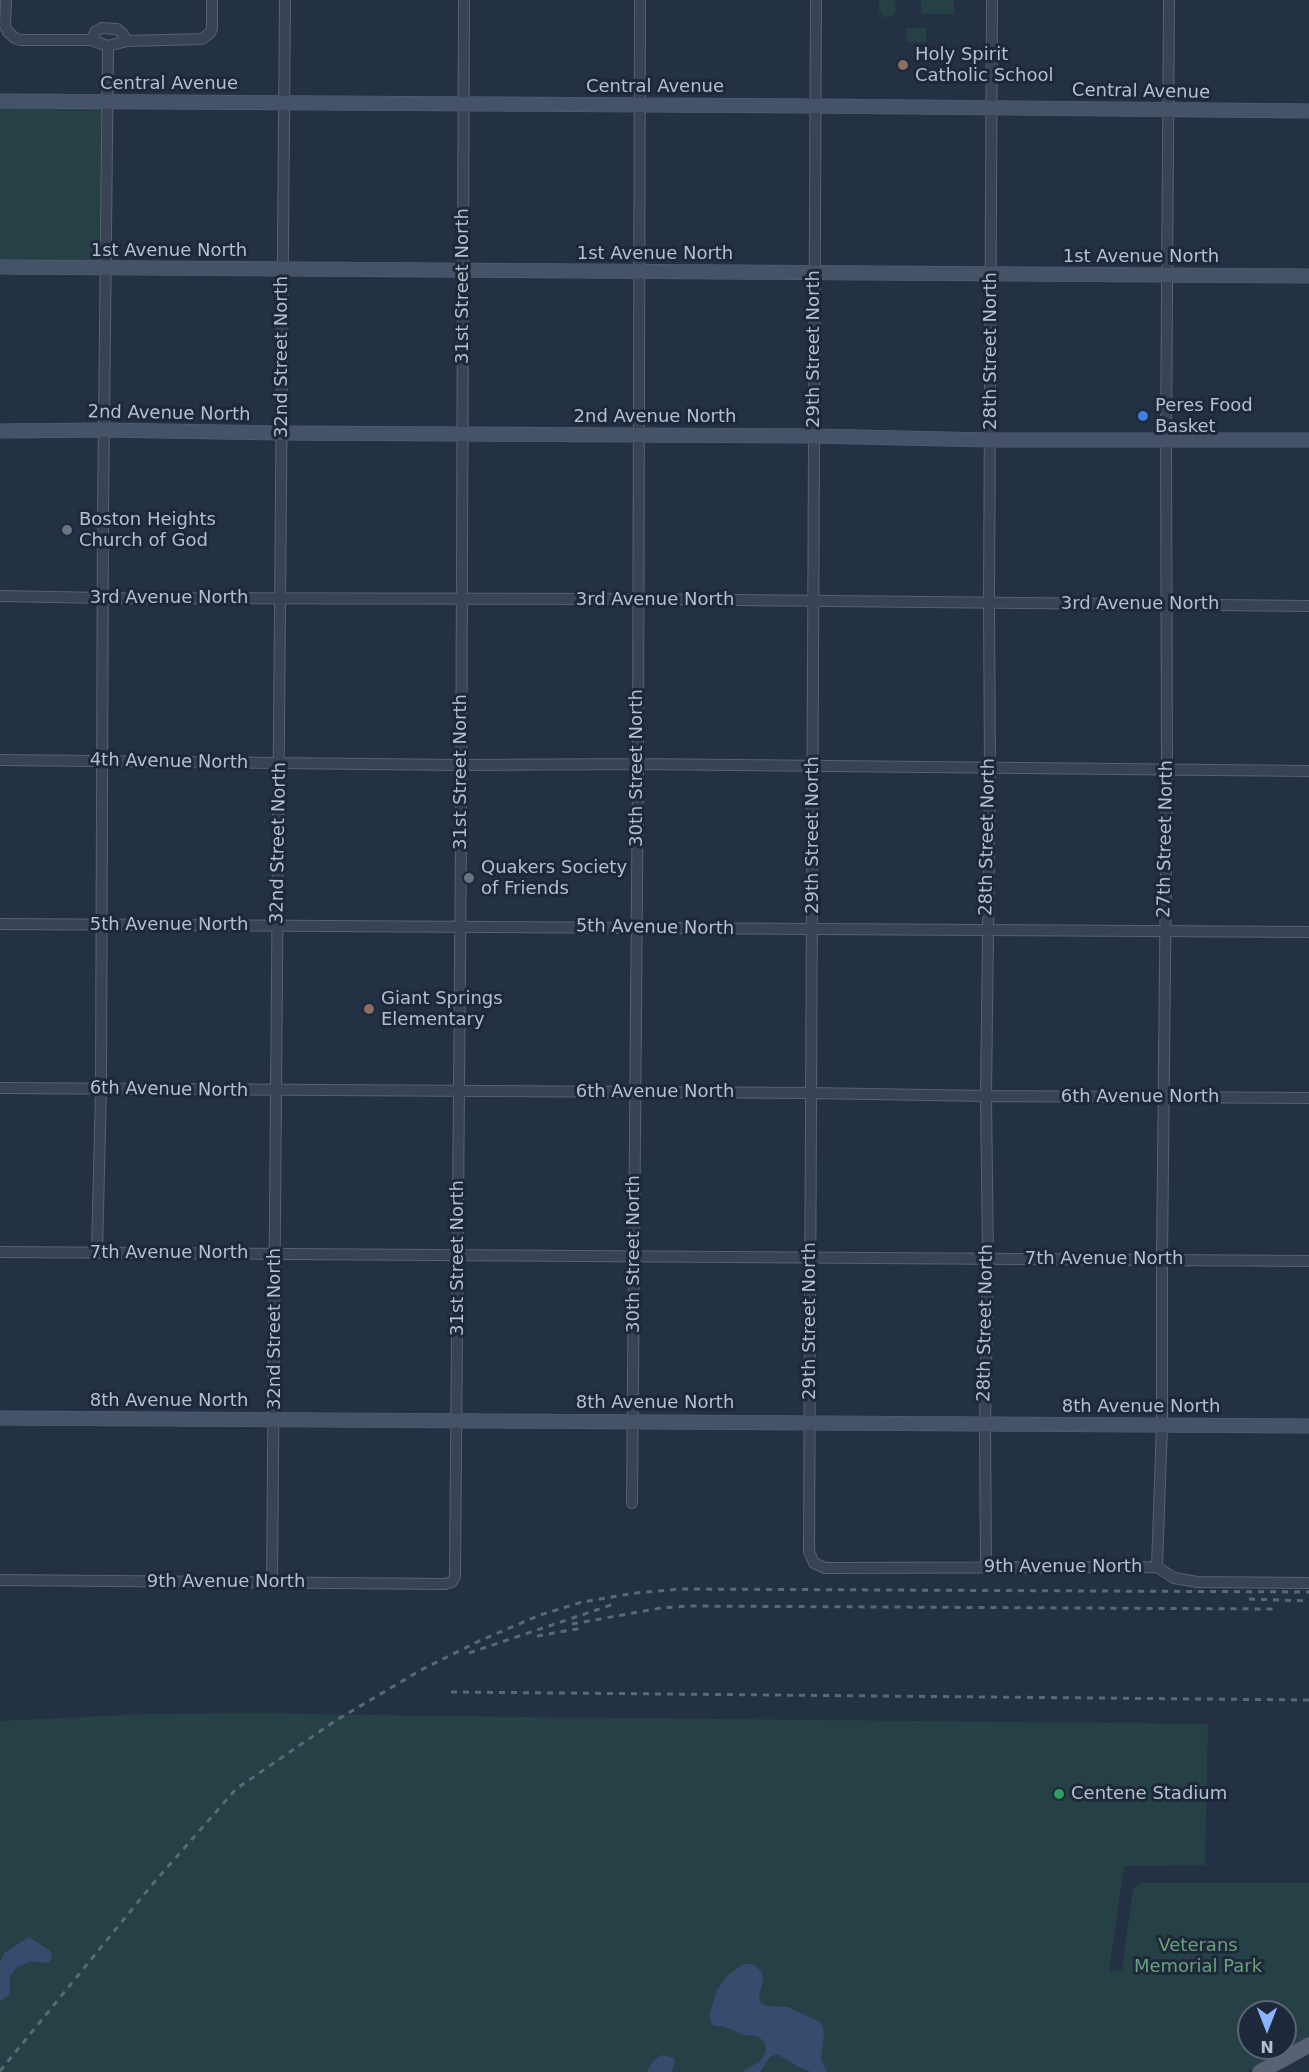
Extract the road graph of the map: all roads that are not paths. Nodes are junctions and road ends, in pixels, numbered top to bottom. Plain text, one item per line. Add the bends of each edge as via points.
1 (6, 0) edge
2 (212, 0) edge
3 (285, 0) edge
4 (464, 0) edge
5 (640, 0) edge
6 (816, 0) edge
7 (992, 0) edge
8 (1169, 0) edge
9 (91, 40) junction
10 (127, 41) junction
11 (108, 46) junction
12 (0, 101) edge
13 (109, 102) junction
14 (284, 103) junction
15 (464, 104) junction
16 (639, 105) junction
17 (814, 106) junction
18 (991, 108) junction
19 (1169, 110) junction
20 (1309, 111) edge
21 (0, 267) edge
22 (106, 269) junction
23 (282, 270) junction
24 (463, 271) junction
25 (639, 272) junction
26 (815, 273) junction
27 (992, 274) junction
28 (1168, 275) junction
29 (1309, 276) edge
30 (104, 430) junction
31 (0, 431) edge
32 (282, 434) junction
33 (462, 434) junction
34 (638, 435) junction
35 (814, 436) junction
36 (990, 440) junction
37 (1166, 440) junction
38 (1309, 440) edge
39 (0, 596) edge
40 (104, 598) junction
41 (281, 599) junction
42 (460, 599) junction
43 (638, 600) junction
44 (813, 601) junction
45 (989, 603) junction
46 (1166, 604) junction
47 (1309, 606) edge
48 (0, 760) edge
49 (102, 761) junction
50 (280, 763) junction
51 (638, 764) junction
52 (461, 765) junction
53 (813, 766) junction
54 (990, 768) junction
55 (1167, 769) junction
56 (1309, 771) edge
57 (0, 924) edge
58 (101, 924) junction
59 (278, 926) junction
60 (460, 927) junction
61 (636, 928) junction
62 (812, 930) junction
63 (987, 930) junction
64 (1309, 932) edge
65 (1165, 933) junction
66 (0, 1088) edge
67 (101, 1090) junction
68 (459, 1090) junction
69 (276, 1091) junction
70 (635, 1092) junction
71 (811, 1093) junction
72 (986, 1096) junction
73 (1163, 1098) junction
74 (1309, 1098) edge
75 (0, 1252) edge
76 (97, 1252) junction
77 (275, 1253) junction
78 (458, 1255) junction
79 (635, 1256) junction
80 (810, 1256) junction
81 (988, 1259) junction
82 (1162, 1259) junction
83 (1309, 1261) edge
84 (0, 1418) edge
85 (274, 1420) junction
86 (457, 1420) junction
87 (633, 1421) junction
88 (809, 1422) junction
89 (985, 1424) junction
90 (1162, 1425) junction
91 (1309, 1426) edge
92 (632, 1503) dead end
93 (814, 1563) joint
94 (986, 1567) junction
95 (1157, 1567) junction
96 (0, 1580) edge
97 (452, 1582) joint
98 (272, 1583) junction
99 (1309, 1583) edge
100 (1309, 2045) edge
101 (1260, 2072) edge

1 - 9 street via 5,26 15,38
2 - 10 street via 212,28 202,39
3 - 14 street, 32nd Street North
4 - 15 street, 31st Street North
5 - 16 street, 30th Street North
6 - 17 street, 29th Street North
7 - 18 street, 28th Street North
8 - 19 street, 27th Street North
9 - 10 street via 102,28 117,28
9 - 11 street
10 - 11 street
11 - 13 street
12 - 13 main road, Central Avenue
13 - 14 main road, Central Avenue
13 - 22 street
14 - 15 main road, Central Avenue
14 - 23 street, 32nd Street North
15 - 16 main road, Central Avenue
15 - 24 street, 31st Street North
16 - 17 main road, Central Avenue
16 - 25 street, 30th Street North
17 - 18 main road, Central Avenue
17 - 26 street, 29th Street North
18 - 19 main road, Central Avenue
18 - 27 street, 28th Street North
19 - 20 main road, Central Avenue
19 - 28 street, 27th Street North
21 - 22 main road, 1st Avenue North
22 - 23 main road, 1st Avenue North
22 - 30 street
23 - 24 main road, 1st Avenue North
23 - 32 street, 32nd Street North
24 - 25 main road, 1st Avenue North
24 - 33 street, 31st Street North
25 - 26 main road, 1st Avenue North
25 - 34 street, 30th Street North
26 - 27 main road, 1st Avenue North
26 - 35 street, 29th Street North
27 - 28 main road, 1st Avenue North
27 - 36 street, 28th Street North
28 - 29 main road, 1st Avenue North
28 - 37 street, 27th Street North
30 - 31 main road, 2nd Avenue North
30 - 32 main road, 2nd Avenue North
30 - 40 street
32 - 33 main road, 2nd Avenue North
32 - 41 street, 32nd Street North
33 - 34 main road, 2nd Avenue North
33 - 42 street, 31st Street North
34 - 35 main road, 2nd Avenue North
34 - 43 street, 30th Street North
35 - 36 main road, 2nd Avenue North
35 - 44 street, 29th Street North
36 - 37 main road, 2nd Avenue North
36 - 45 street, 28th Street North
37 - 38 main road, 2nd Avenue North
37 - 46 street, 27th Street North
39 - 40 street, 3rd Avenue North
40 - 41 street, 3rd Avenue North
40 - 49 street
41 - 42 street, 3rd Avenue North
41 - 50 street, 32nd Street North
42 - 43 street, 3rd Avenue North
42 - 52 street, 31st Street North
43 - 44 street, 3rd Avenue North
43 - 51 street, 30th Street North
44 - 45 street, 3rd Avenue North
44 - 53 street, 29th Street North
45 - 46 street, 3rd Avenue North
45 - 54 street, 28th Street North
46 - 47 street, 3rd Avenue North
46 - 55 street, 27th Street North
48 - 49 street, 4th Avenue North
49 - 50 street, 4th Avenue North
49 - 58 street
50 - 52 street, 4th Avenue North
50 - 59 street, 32nd Street North
51 - 52 street, 4th Avenue North
51 - 53 street, 4th Avenue North
51 - 61 street, 30th Street North
52 - 60 street, 31st Street North
53 - 54 street, 4th Avenue North
53 - 62 street, 29th Street North
54 - 55 street, 4th Avenue North
54 - 63 street, 28th Street North
55 - 56 street, 4th Avenue North
55 - 65 street, 27th Street North
57 - 58 street, 5th Avenue North
58 - 59 street, 5th Avenue North
58 - 67 street
59 - 60 street, 5th Avenue North
59 - 69 street, 32nd Street North
60 - 61 street, 5th Avenue North
60 - 68 street, 31st Street North
61 - 62 street, 5th Avenue North
61 - 70 street, 30th Street North
62 - 63 street, 5th Avenue North
62 - 71 street, 29th Street North
63 - 65 street, 5th Avenue North
63 - 72 street, 28th Street North
64 - 65 street, 5th Avenue North
65 - 73 street, 27th Street North
66 - 67 street, 6th Avenue North
67 - 69 street, 6th Avenue North
67 - 76 street
68 - 69 street, 6th Avenue North
68 - 70 street, 6th Avenue North
68 - 78 street, 31st Street North
69 - 77 street, 32nd Street North
70 - 71 street, 6th Avenue North
70 - 79 street, 30th Street North
71 - 72 street, 6th Avenue North
71 - 80 street, 29th Street North
72 - 73 street, 6th Avenue North
72 - 81 street, 28th Street North
73 - 74 street, 6th Avenue North
73 - 82 street, 27th Street North
75 - 76 street, 7th Avenue North
76 - 77 street, 7th Avenue North
77 - 78 street, 7th Avenue North
77 - 85 street, 32nd Street North
78 - 79 street, 7th Avenue North
78 - 86 street, 31st Street North
79 - 80 street, 7th Avenue North
79 - 87 street, 30th Street North
80 - 81 street, 7th Avenue North
80 - 88 street, 29th Street North
81 - 82 street, 7th Avenue North
81 - 89 street, 28th Street North
82 - 83 street, 7th Avenue North
82 - 90 street, 27th Street North
84 - 85 main road, 8th Avenue North
85 - 86 main road, 8th Avenue North
85 - 98 street, 32nd Street North
86 - 87 main road, 8th Avenue North
86 - 97 street, 31st Street North
87 - 88 main road, 8th Avenue North
87 - 92 street, 30th Street North
88 - 89 main road, 8th Avenue North
88 - 93 street, 29th Street North via 809,1551
89 - 90 main road, 8th Avenue North
89 - 94 street, 28th Street North
90 - 91 main road, 8th Avenue North
90 - 95 street, 27th Street North
93 - 94 street, 9th Avenue North via 825,1568
94 - 95 street, 9th Avenue North
95 - 99 street, 9th Avenue North via 1174,1578 1197,1582
96 - 98 street, 9th Avenue North
97 - 98 street, 9th Avenue North
100 - 101 main road

